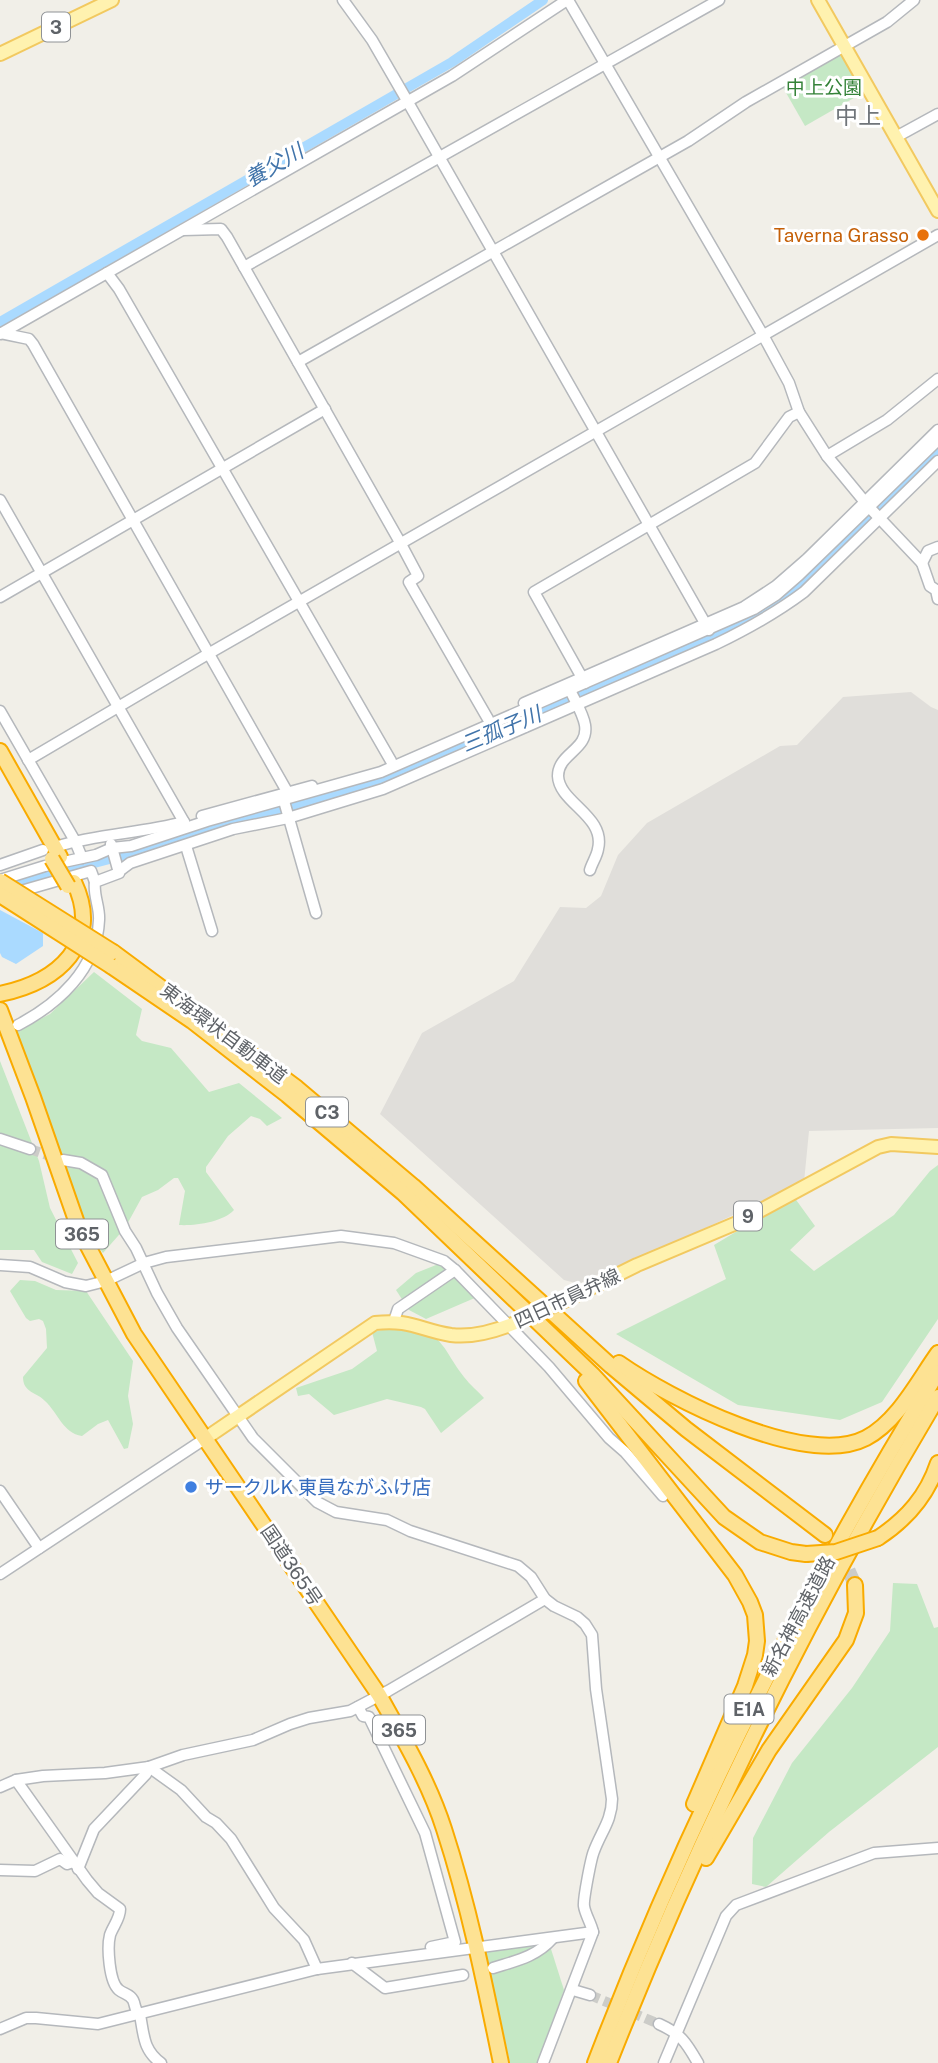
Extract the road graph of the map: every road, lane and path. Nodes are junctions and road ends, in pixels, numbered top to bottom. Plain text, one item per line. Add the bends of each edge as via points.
1 (111, 0) edge
2 (343, 0) edge
3 (568, 0) edge
4 (719, 0) edge
5 (818, 0) edge
6 (914, 0) edge
7 (844, 46) junction
8 (0, 54) edge
9 (606, 64) junction
10 (406, 99) junction
11 (938, 114) edge
12 (896, 137) junction
13 (659, 157) junction
14 (439, 158) junction
15 (938, 211) edge
16 (179, 230) junction
17 (938, 235) edge
18 (494, 250) junction
19 (244, 267) junction
20 (107, 272) junction
21 (0, 333) edge
22 (764, 337) junction
23 (298, 362) junction
24 (938, 379) edge
25 (325, 409) junction
26 (799, 412) junction
27 (938, 430) edge
28 (596, 431) junction
29 (938, 440) edge
30 (827, 456) junction
31 (938, 461) edge
32 (222, 467) junction
33 (0, 500) edge
34 (867, 504) junction
35 (880, 518) junction
36 (132, 521) junction
37 (650, 524) junction
38 (401, 544) junction
39 (938, 547) edge
40 (922, 563) junction
41 (42, 573) junction
42 (937, 593) edge
43 (0, 597) edge
44 (299, 602) junction
45 (708, 627) junction
46 (208, 654) junction
47 (584, 680) junction
48 (570, 690) junction
49 (577, 705) junction
50 (118, 706) junction
51 (0, 711) edge
52 (488, 719) junction
53 (0, 751) edge
54 (28, 760) junction
55 (391, 761) junction
56 (0, 768) edge
57 (287, 797) junction
58 (288, 818) junction
59 (184, 822) junction
60 (108, 836) junction
61 (75, 841) junction
62 (186, 846) junction
63 (112, 849) junction
64 (53, 853) junction
65 (82, 858) junction
66 (0, 865) edge
67 (118, 870) junction
68 (590, 870) dead end
69 (0, 879) edge
70 (95, 882) junction
71 (0, 898) edge
72 (316, 913) dead end
73 (212, 931) dead end
74 (112, 959) junction
75 (0, 992) edge
76 (0, 1010) edge
77 (18, 1025) dead end
78 (0, 1139) edge
79 (938, 1147) edge
80 (30, 1149) tunnel mouth
81 (63, 1160) tunnel mouth
82 (144, 1263) junction
83 (0, 1265) edge
84 (455, 1270) junction
85 (106, 1282) junction
86 (522, 1296) junction
87 (394, 1321) junction
88 (515, 1323) junction
89 (938, 1353) edge
90 (938, 1372) edge
91 (938, 1397) edge
92 (237, 1416) junction
93 (206, 1438) junction
94 (938, 1463) edge
95 (0, 1491) edge
96 (663, 1496) dead end
97 (825, 1535) dead end
98 (38, 1548) junction
99 (0, 1574) edge
100 (855, 1584) tunnel mouth
101 (545, 1599) junction
102 (379, 1695) junction
103 (358, 1707) junction
104 (149, 1767) junction
105 (16, 1780) junction
106 (0, 1787) edge
107 (938, 1848) edge
108 (76, 1865) junction
109 (0, 1870) edge
110 (593, 1932) junction
111 (552, 1939) junction
112 (431, 1947) dead end
113 (477, 1947) junction
114 (634, 1961) junction
115 (352, 1963) junction
116 (493, 1968) dead end
117 (317, 1969) junction
118 (463, 1975) dead end
119 (573, 1990) junction
120 (590, 1995) tunnel mouth
121 (140, 2015) junction
122 (659, 2024) tunnel mouth
123 (0, 2028) edge
124 (676, 2031) junction
125 (610, 2058) edge
126 (161, 2063) edge
127 (501, 2063) edge
128 (543, 2063) edge
129 (595, 2063) edge
130 (664, 2063) edge
131 (698, 2063) edge

1 - 8 main road, 3
2 - 10 street
3 - 9 street
3 - 10 street via 452,76
4 - 9 street
5 - 7 main road
6 - 7 street via 887,22
7 - 12 main road
7 - 13 street
9 - 13 street
9 - 14 street
10 - 14 street
10 - 16 street
11 - 12 street
12 - 15 main road
13 - 18 street
13 - 22 street
14 - 18 street
14 - 19 street
16 - 19 street via 221,229
16 - 20 street
17 - 22 street
18 - 23 street
18 - 28 street
19 - 23 street
20 - 21 street
20 - 32 street
21 - 36 street via 33,344
22 - 26 street
22 - 28 street
23 - 25 street
24 - 30 street via 887,420
25 - 32 street
25 - 38 street
26 - 30 street
26 - 37 street via 789,417 755,463
27 - 34 street
28 - 37 street
28 - 38 street
29 - 34 street
30 - 34 street
31 - 35 street
32 - 36 street
32 - 44 street
33 - 41 street
34 - 35 street
34 - 45 street via 776,595 754,610
35 - 40 street
35 - 49 street via 784,608 716,644
36 - 41 street
36 - 46 street
37 - 45 street
37 - 47 street via 534,592
38 - 44 street
38 - 52 street via 418,576 409,582
39 - 40 street via 928,551
40 - 42 street
41 - 43 street
41 - 50 street
44 - 46 street
44 - 55 street
45 - 47 street
46 - 50 street
46 - 57 street
47 - 48 street
47 - 52 street
48 - 49 street
48 - 57 street via 381,772
49 - 58 street via 383,789
49 - 68 street via 585,723 583,741 565,759 558,775 560,785 597,832 598,851
50 - 54 street
50 - 59 street
51 - 54 street
52 - 55 street
53 - 64 highway
54 - 61 street
55 - 57 street
56 - 64 highway
57 - 58 street
57 - 59 street
57 - 63 street
58 - 62 street
58 - 72 street
59 - 60 street
60 - 61 street
60 - 63 street
61 - 64 street
61 - 65 street
62 - 67 street
62 - 73 street
63 - 65 street
63 - 67 street
64 - 66 street
64 - 75 highway via 82,901 81,937 68,959 47,975
65 - 69 street
67 - 70 street
69 - 74 highway, 東海環状自動車道 / C3, bridge via 89,935
70 - 71 street via 91,872
70 - 77 street via 99,928 83,971 43,1011
71 - 74 highway, 東海環状自動車道 / C3, bridge
74 - 86 highway, 東海環状自動車道 / C3 via 352,1148
76 - 85 highway, 国道365号 / 365 via 79,1229
78 - 80 street
79 - 88 main road, 四日市員弁線 / 9, bridge via 878,1147 739,1222
81 - 82 street via 82,1163 102,1175
82 - 84 street via 341,1236 394,1243 444,1261
82 - 85 street
82 - 92 street via 177,1328
83 - 85 street via 30,1267 86,1286
84 - 87 street via 398,1309
84 - 88 street
85 - 93 highway, 国道365号 / 365 via 134,1334
86 - 89 highway via 666,1392 739,1425 810,1444 844,1445 878,1430
86 - 94 highway, bridge via 724,1517 760,1542 807,1554 836,1552 878,1538 914,1507
86 - 97 highway
86 - 114 highway via 735,1575 755,1615 757,1641 751,1671
87 - 88 main road, 四日市員弁線 / 9 via 450,1335 482,1333
87 - 92 main road via 375,1323
88 - 96 street
90 - 114 highway, 新名神高速道路 / E1A via 857,1508 760,1688
91 - 125 highway, 新名神高速道路 / E1A via 775,1695 689,1874
92 - 93 main road
92 - 101 street via 253,1438 327,1508 387,1520 507,1560 531,1577
93 - 98 street
93 - 102 highway, 国道365号 / 365
95 - 98 street
98 - 99 street
100 - 125 highway via 856,1613 846,1640 736,1803
101 - 102 street
101 - 110 street via 577,1617 592,1635 612,1799 612,1813 593,1853 583,1893
102 - 103 street
102 - 113 highway, 国道365号 / 365 via 414,1756 444,1828
103 - 104 street
103 - 112 street via 369,1717 429,1847 455,1942
104 - 105 street
104 - 108 street via 94,1829
104 - 117 street via 181,1790 231,1839 274,1908 304,1940
105 - 106 street
105 - 108 street
107 - 124 street via 874,1853 736,1905 726,1916
108 - 109 street via 60,1859 31,1871
108 - 121 street via 98,1893 120,1909 108,1954 112,1978
110 - 111 street
110 - 119 street
111 - 113 street
111 - 116 street via 530,1957
113 - 115 street
113 - 127 highway, 国道365号 / 365
114 - 129 highway, 新名神高速道路 / E1A
115 - 117 street
115 - 118 street via 385,1988
117 - 121 street
119 - 120 street
119 - 128 street
121 - 123 street via 99,2024 26,2018
121 - 126 street via 147,2049
122 - 124 street
124 - 130 street
124 - 131 street

